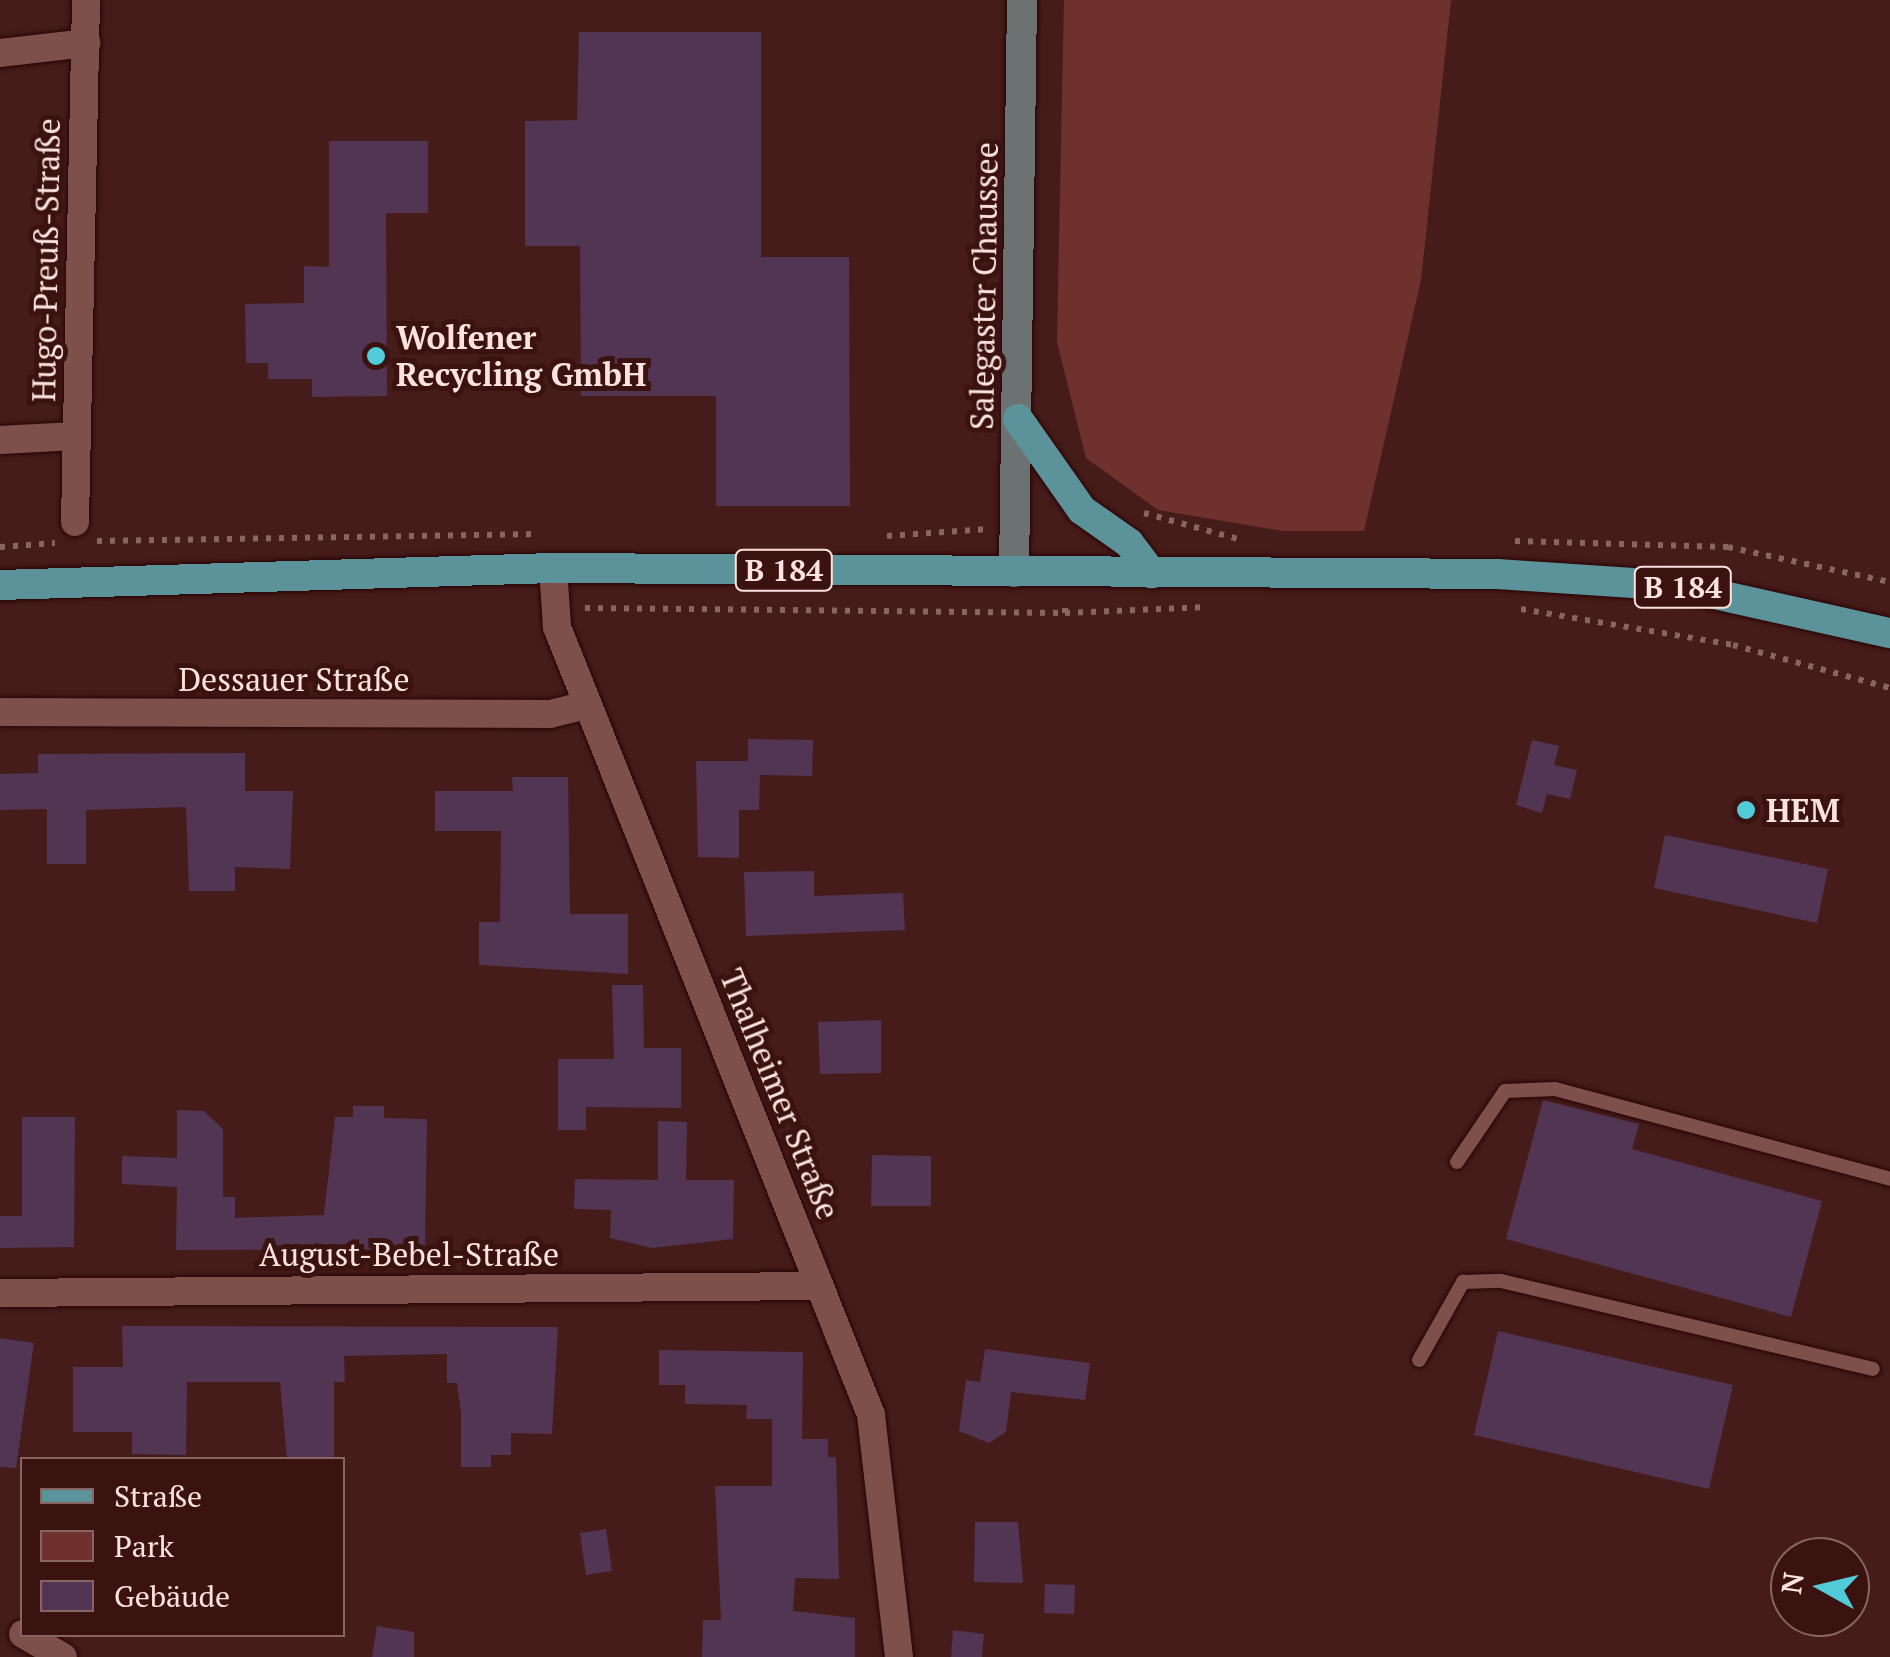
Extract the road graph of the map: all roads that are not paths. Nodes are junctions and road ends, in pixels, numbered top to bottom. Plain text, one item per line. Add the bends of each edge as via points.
1 (86, 0) edge
2 (1022, 0) edge
3 (86, 44) junction
4 (0, 53) edge
5 (1018, 419) junction
6 (76, 436) junction
7 (0, 440) edge
8 (75, 522) road end
9 (553, 568) junction
10 (1014, 572) junction
11 (1152, 573) junction
12 (0, 585) edge
13 (1890, 634) edge
14 (587, 705) junction
15 (0, 712) edge
16 (1457, 1162) dead end
17 (1890, 1179) edge
18 (819, 1286) junction
19 (0, 1293) edge
20 (1419, 1360) dead end
21 (1873, 1368) dead end
22 (28, 1637) edge
23 (62, 1657) edge
24 (899, 1657) edge

1 - 3 street, Hugo-Preuß-Straße
2 - 5 main road, Salegaster Chaussee
3 - 4 street
3 - 6 street, Hugo-Preuß-Straße
5 - 10 main road, Salegaster Chaussee
5 - 11 main road via 1072,498
6 - 7 street
6 - 8 street, Hugo-Preuß-Straße
9 - 10 main road, B 184
9 - 12 main road, B 184
9 - 14 street, Thalheimer Straße via 552,605
10 - 11 main road, B 184
11 - 13 main road, B 184 via 1287,574 1497,559 1679,586
14 - 15 street, Dessauer Straße via 531,714
14 - 18 street, Thalheimer Straße
16 - 17 lane via 1505,1091 1555,1089
18 - 19 street, August-Bebel-Straße
18 - 24 street, Thalheimer Straße via 871,1415
20 - 21 lane via 1464,1282 1501,1282
22 - 23 street

